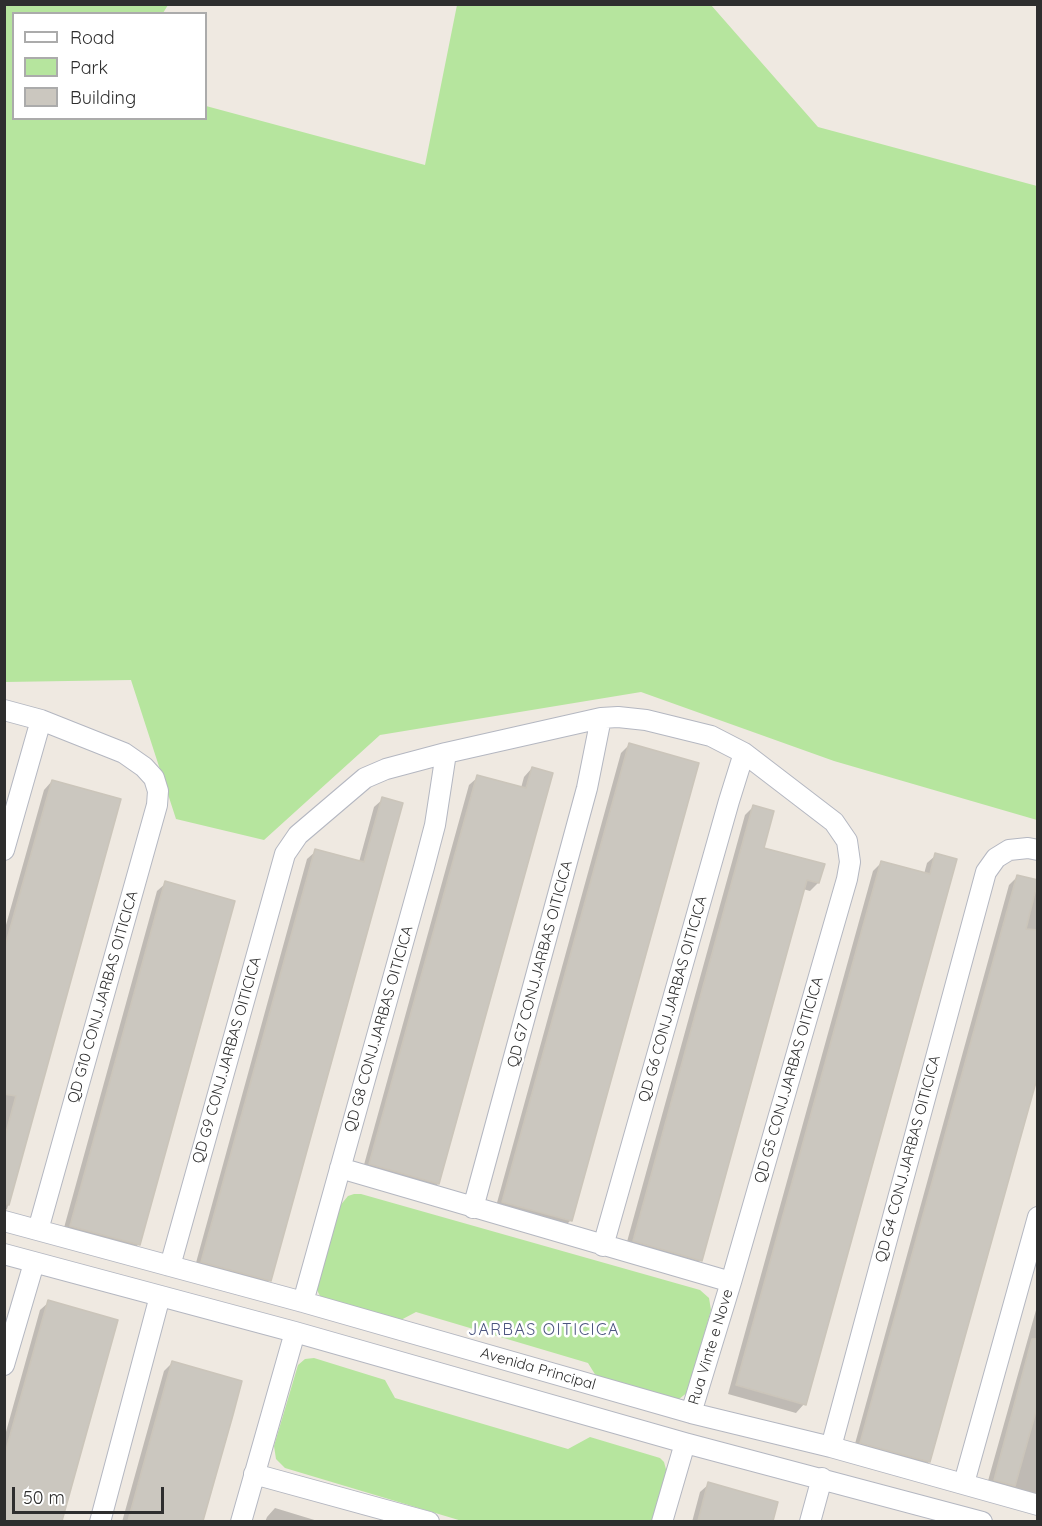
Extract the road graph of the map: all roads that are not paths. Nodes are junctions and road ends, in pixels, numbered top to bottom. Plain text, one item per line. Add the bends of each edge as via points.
1 (4, 710) edge
2 (601, 718) junction
3 (41, 720) junction
4 (446, 753) junction
5 (744, 753) junction
6 (4, 849) edge
7 (1038, 850) edge
8 (285, 854) joint
9 (340, 1168) junction
10 (473, 1208) junction
11 (1038, 1217) edge
12 (4, 1221) edge
13 (38, 1230) junction
14 (603, 1246) junction
15 (4, 1254) edge
16 (34, 1263) junction
17 (170, 1266) junction
18 (731, 1282) junction
19 (160, 1296) junction
20 (303, 1302) junction
21 (295, 1332) junction
22 (497, 1357) junction
23 (4, 1365) edge
24 (488, 1387) junction
25 (691, 1413) junction
26 (685, 1443) junction
27 (831, 1447) junction
28 (254, 1474) junction
29 (822, 1478) junction
30 (964, 1483) junction
31 (1038, 1505) edge
32 (385, 1516) edge
33 (952, 1517) edge
34 (100, 1521) edge
35 (241, 1521) edge
36 (429, 1521) edge
37 (662, 1521) edge
38 (810, 1521) edge
39 (982, 1521) edge

1 - 3 street
2 - 4 street, QD G5 CONJ.JARBAS OITICICA
2 - 5 street, QD G5 CONJ.JARBAS OITICICA via 646,720 711,736
2 - 10 street, QD G7 CONJ.JARBAS OITICICA via 587,788
3 - 6 street
3 - 13 street, QD G10 CONJ.JARBAS OITICICA via 124,753 154,778 158,791
4 - 8 street, QD G5 CONJ.JARBAS OITICICA via 365,778 298,835
4 - 9 street, QD G8 CONJ.JARBAS OITICICA via 435,825
5 - 14 street, QD G6 CONJ.JARBAS OITICICA
5 - 18 street, QD G5 CONJ.JARBAS OITICICA via 834,822 847,841 850,862
7 - 27 street, QD G4 CONJ.JARBAS OITICICA via 1009,850 996,858 986,872
8 - 17 street, QD G9 CONJ.JARBAS OITICICA
9 - 10 street
9 - 20 street, QD G8 CONJ.JARBAS OITICICA
10 - 14 street
11 - 30 street
12 - 13 street, Avenida Principal
13 - 17 street, Avenida Principal
14 - 18 street
15 - 16 street, Avenida Principal
16 - 19 street, Avenida Principal
16 - 23 street
17 - 20 street, Avenida Principal
18 - 25 street, Rua Vinte e Nove
19 - 21 street, Avenida Principal
19 - 34 street
20 - 22 street, Avenida Principal
21 - 24 street, Avenida Principal
21 - 28 street
22 - 24 street
22 - 25 street, Avenida Principal
24 - 26 street, Avenida Principal
25 - 27 street, Avenida Principal
26 - 29 street, Avenida Principal
26 - 37 street
27 - 30 street, Avenida Principal
28 - 32 street
28 - 35 street
29 - 33 street, Avenida Principal
29 - 38 street
30 - 31 street, Avenida Principal
32 - 36 street
33 - 39 street, Avenida Principal

